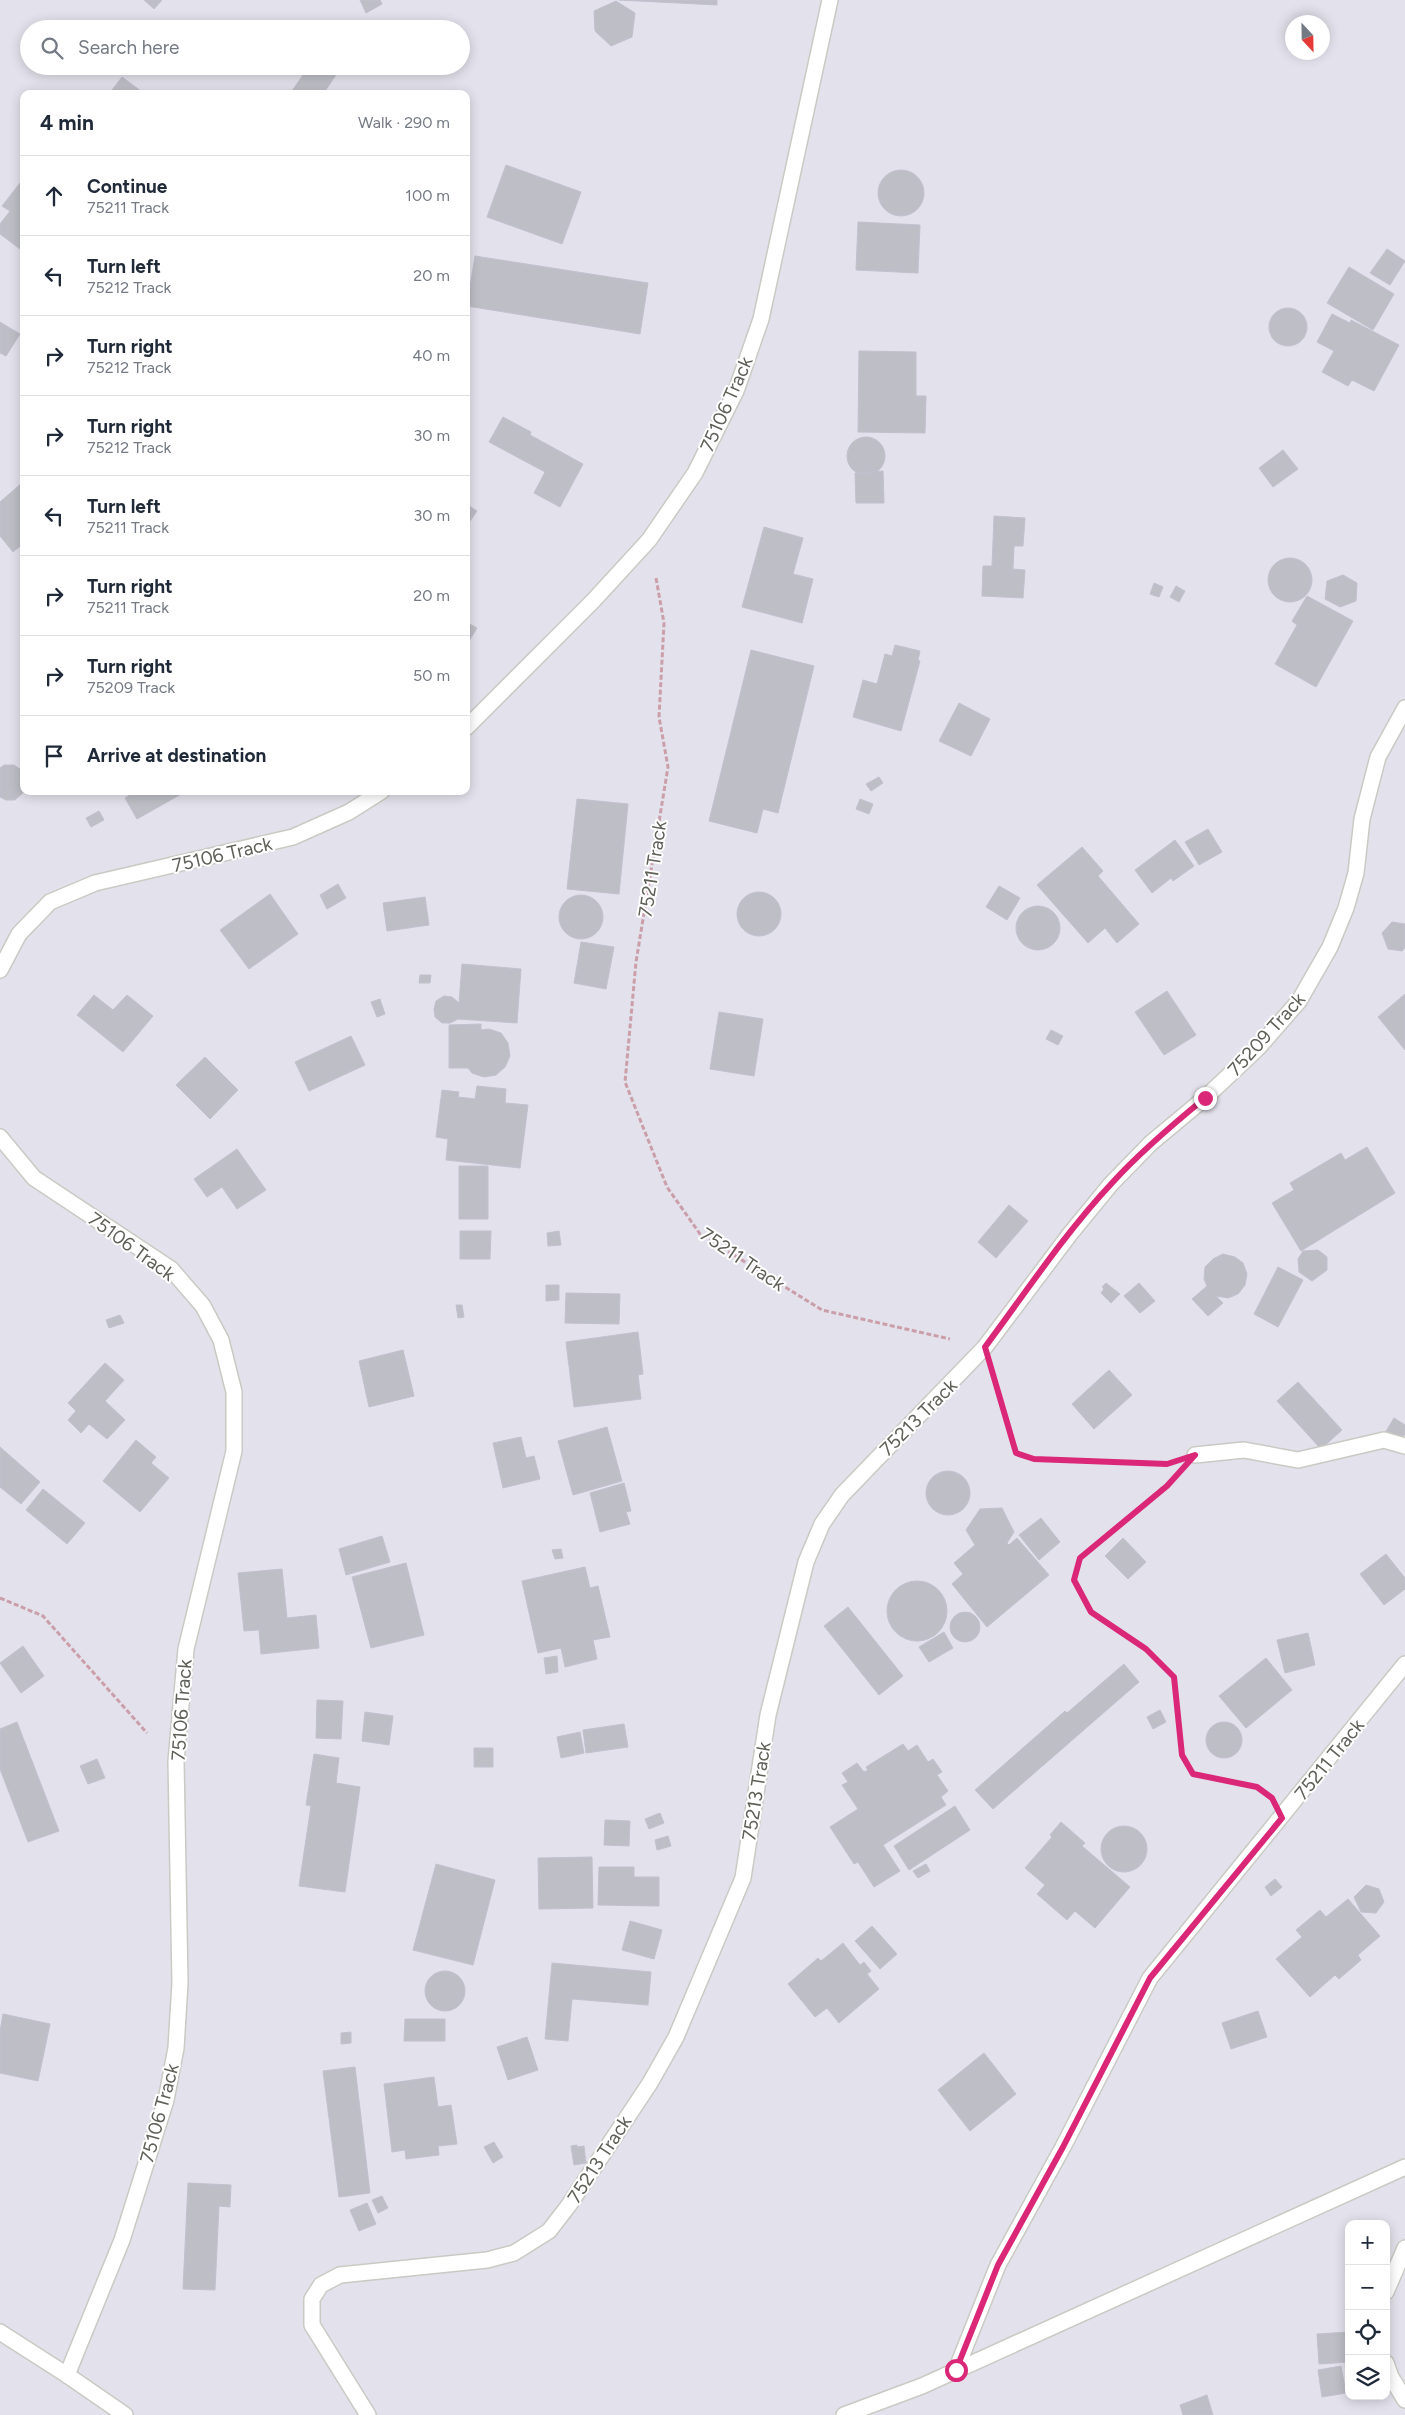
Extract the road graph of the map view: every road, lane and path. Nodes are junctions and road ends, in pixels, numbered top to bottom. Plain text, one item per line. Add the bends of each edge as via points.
1 (830, 0) edge
2 (649, 540) junction
3 (1405, 708) edge
4 (470, 724) edge
5 (376, 795) edge
6 (0, 970) edge
7 (0, 1137) edge
8 (985, 1347) junction
9 (1405, 1446) edge
10 (1195, 1455) junction
11 (0, 1598) edge
12 (1405, 1664) edge
13 (176, 1761) junction
14 (1282, 1818) junction
15 (1405, 2167) edge
16 (1405, 2248) edge
17 (1390, 2283) edge
18 (0, 2332) edge
19 (956, 2370) junction
20 (1390, 2374) edge
21 (67, 2375) junction
22 (1405, 2400) edge
23 (125, 2415) edge
24 (368, 2415) edge
25 (844, 2415) edge

1 - 2 street, 75106 Track via 761,319 736,391 695,473
2 - 4 street, 75106 Track via 574,621
2 - 8 path, 75211 Track via 664,623 659,717 668,767 636,962 626,1082 667,1187 700,1234 822,1310
3 - 8 street, 75209 Track via 1378,757 1362,819 1356,873 1346,908 1330,947 1299,1001 1258,1048 1152,1142 1111,1184
5 - 6 street, 75106 Track via 349,812 293,838 95,883 50,902 19,934
7 - 13 street, 75106 Track via 34,1178 170,1269 202,1306 221,1340 234,1392 234,1452 186,1649
8 - 10 path via 1016,1453 1034,1459 1167,1464
8 - 24 street, 75213 Track via 842,1495 822,1524 806,1562 768,1714 743,1878 676,2036 650,2083 569,2205 549,2231 514,2253 487,2260 340,2275 321,2285 312,2299 312,2326
9 - 10 street via 1384,1440 1298,1460 1244,1450
10 - 14 path via 1167,1486 1080,1558 1074,1580 1091,1612 1146,1649 1174,1677 1182,1755 1193,1774 1257,1787 1272,1798
11 - 13 path via 44,1616 138,1723
12 - 14 street, 75211 Track
13 - 21 street, 75106 Track via 180,1983 176,2048 166,2100 122,2240
14 - 19 street, 75211 Track via 1150,1978 998,2265
15 - 19 street
16 - 17 street
18 - 21 street
19 - 25 street
20 - 22 street
21 - 23 street

